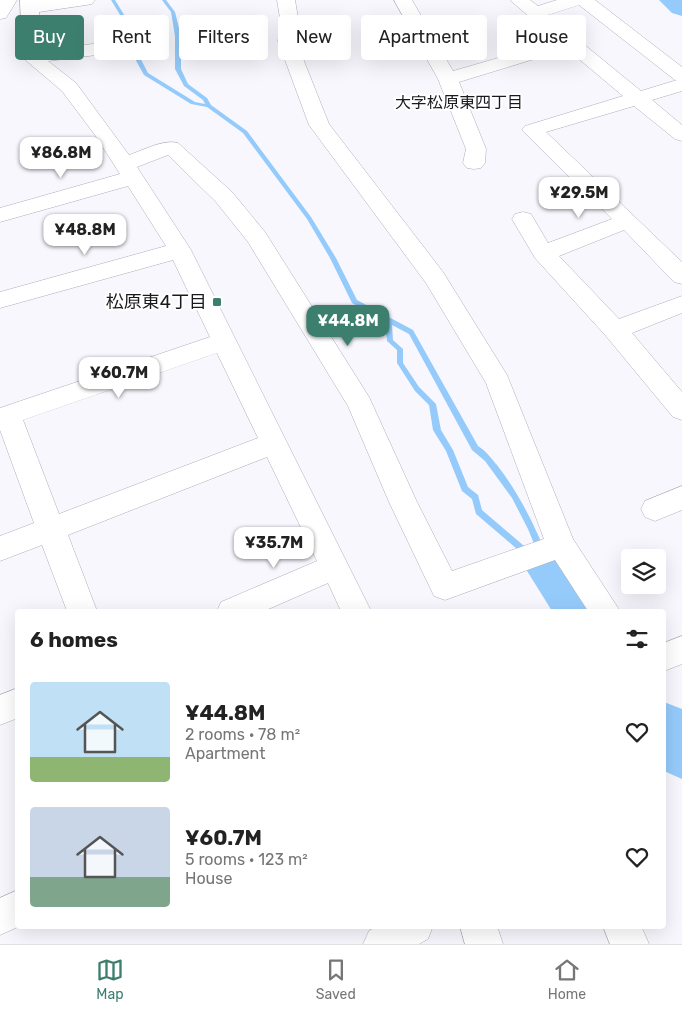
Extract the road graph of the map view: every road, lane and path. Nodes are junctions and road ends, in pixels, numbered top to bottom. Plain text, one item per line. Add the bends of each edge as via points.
1 (8, 0) edge
2 (86, 0) edge
3 (286, 0) edge
4 (403, 0) edge
5 (519, 0) edge
6 (575, 0) edge
7 (584, 0) edge
8 (30, 4) edge
9 (535, 13) junction
10 (0, 14) edge
11 (537, 15) edge
12 (586, 57) edge
13 (35, 60) edge
14 (512, 60) edge
15 (682, 76) edge
16 (448, 79) junction
17 (682, 85) edge
18 (638, 98) junction
19 (682, 136) edge
20 (474, 163) dead end
21 (128, 171) junction
22 (0, 215) edge
23 (523, 219) dead end
24 (628, 221) junction
25 (180, 250) junction
26 (543, 253) junction
27 (682, 276) edge
28 (0, 300) edge
29 (682, 304) edge
30 (616, 330) junction
31 (224, 341) junction
32 (682, 410) edge
33 (4, 417) edge
34 (273, 443) junction
35 (682, 497) edge
36 (655, 509) dead end
37 (51, 529) junction
38 (561, 545) junction
39 (0, 549) edge
40 (334, 567) junction
41 (81, 609) edge
42 (237, 609) edge
43 (355, 609) edge
44 (604, 609) edge
45 (682, 650) edge
46 (666, 656) edge
47 (15, 704) edge
48 (0, 710) edge
49 (15, 910) edge
50 (0, 917) edge
51 (410, 929) edge
52 (479, 929) edge
53 (622, 929) edge
54 (382, 944) edge
55 (484, 944) edge
56 (630, 944) edge

1 - 10 street
2 - 8 street
3 - 38 street via 290,24 287,41 319,125 435,278 498,382
4 - 16 street
5 - 9 street
6 - 9 street
7 - 15 street
9 - 11 street
12 - 18 street
13 - 21 street via 69,87
14 - 16 street
16 - 20 street via 476,149
17 - 18 street
18 - 19 street
18 - 24 street via 532,130
21 - 22 street
21 - 25 street
21 - 38 street via 172,147 224,198 257,237 360,404 445,587
23 - 26 street
24 - 26 street
24 - 27 street
25 - 28 street
25 - 31 street
26 - 30 street
29 - 30 street
30 - 32 street
31 - 33 street
31 - 34 street
33 - 37 street
34 - 37 street
34 - 40 street
35 - 36 street
37 - 39 street
37 - 41 street
38 - 44 street
40 - 42 street
40 - 43 street
45 - 46 street
47 - 48 street
49 - 50 street
51 - 54 street
52 - 55 street
53 - 56 street

